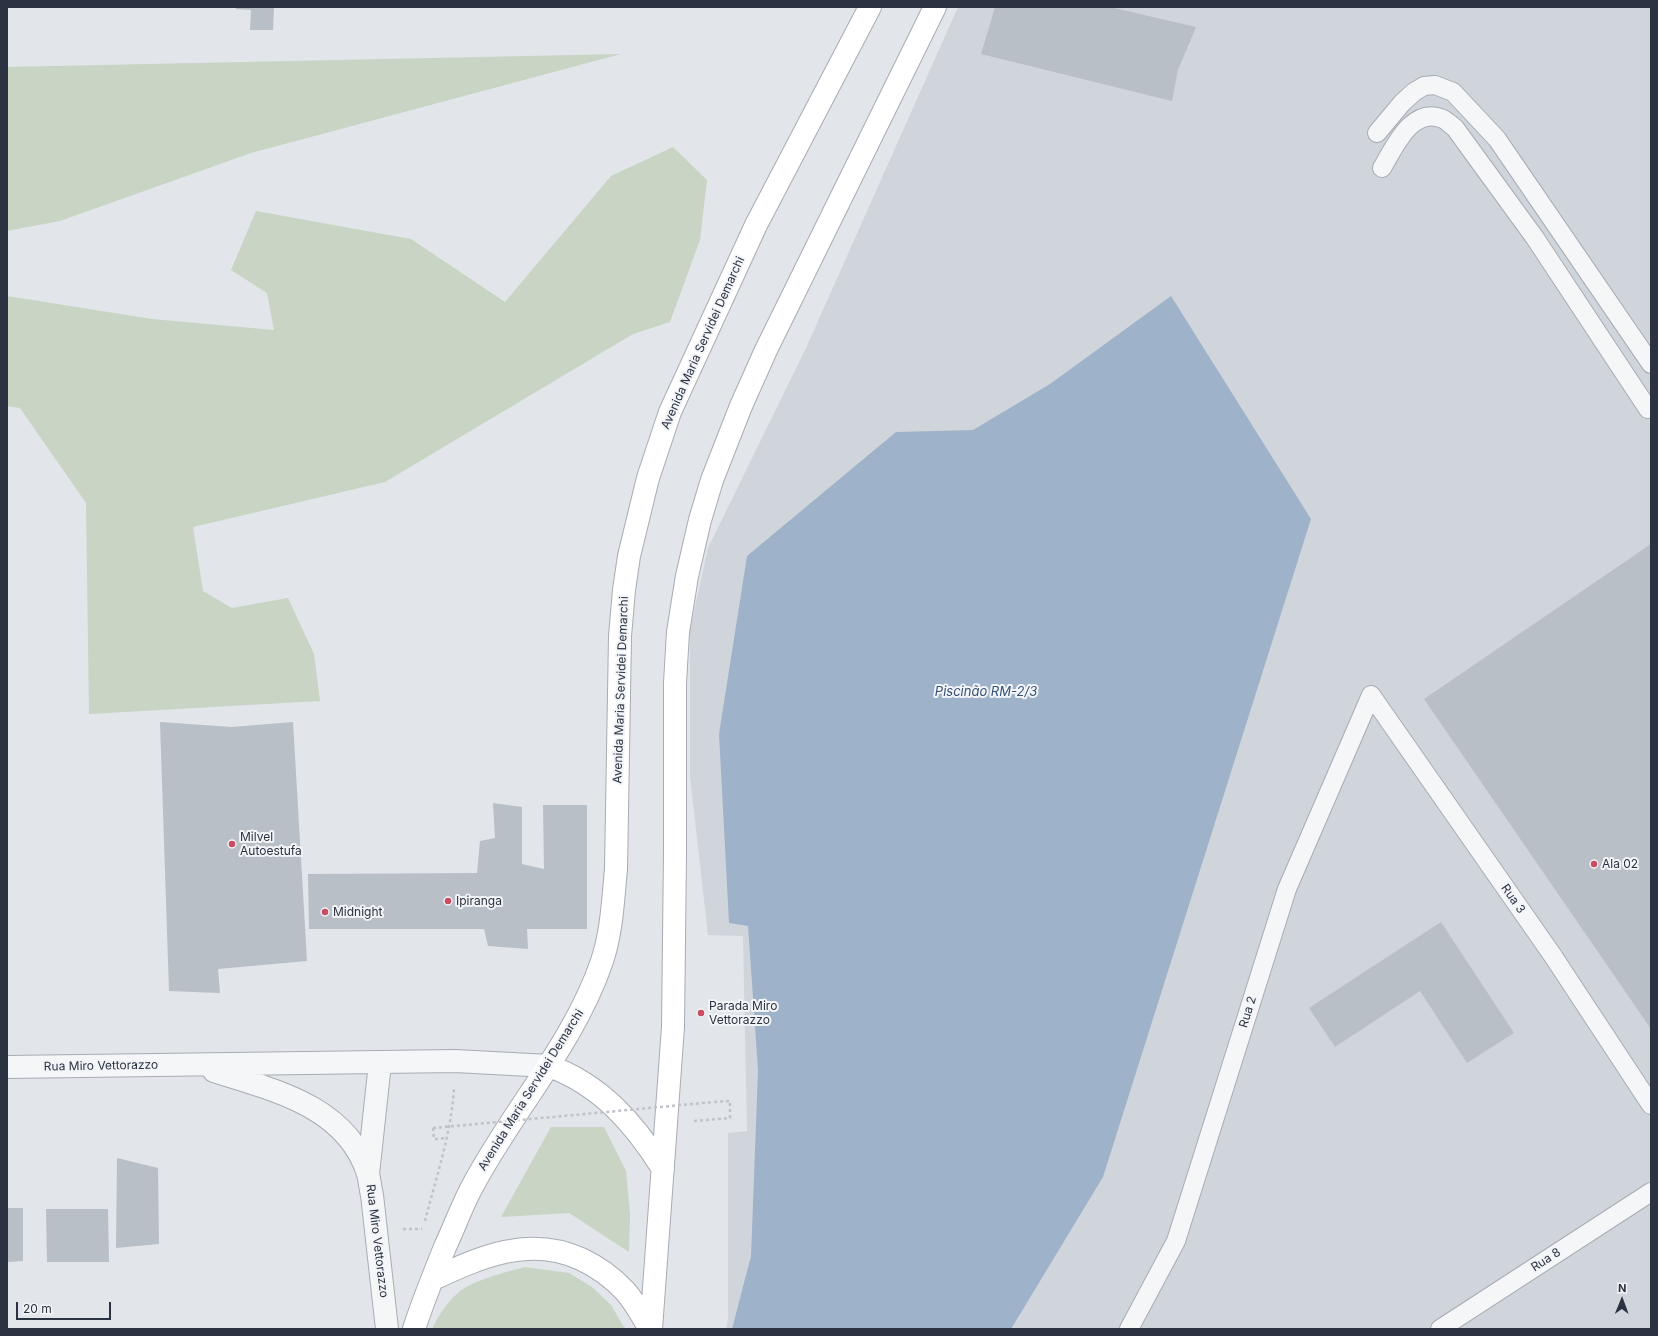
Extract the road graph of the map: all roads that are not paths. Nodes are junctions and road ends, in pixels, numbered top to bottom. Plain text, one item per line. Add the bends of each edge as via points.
1 (870, 7) edge
2 (935, 7) edge
3 (1378, 133) dead end
4 (1382, 168) dead end
5 (1651, 364) edge
6 (1648, 409) dead end
7 (1370, 695) joint
8 (380, 1063) junction
9 (196, 1065) junction
10 (549, 1066) junction
11 (7, 1067) edge
12 (1651, 1105) edge
13 (663, 1169) junction
14 (368, 1174) junction
15 (1651, 1192) edge
16 (432, 1279) junction
17 (387, 1329) edge
18 (414, 1329) edge
19 (651, 1329) edge
20 (1129, 1329) edge
21 (1440, 1329) edge

1 - 10 main road, Avenida Maria Servidei Demarchi via 756,224 670,412 648,478 629,556 620,636 616,869 609,932 596,980
2 - 13 main road via 766,350 741,406 712,480 686,576 674,683 673,1027
3 - 5 lane via 1402,103 1424,86 1435,85 1453,92 1498,139
4 - 6 lane via 1402,134 1421,118 1431,116 1443,119 1455,128 1535,238
7 - 12 lane, Rua 3 via 1553,956
7 - 20 lane, Rua 2 via 1287,889 1176,1241
8 - 9 street, Rua Miro Vettorazzo
8 - 10 street, Rua Miro Vettorazzo via 455,1061
8 - 14 street
9 - 11 street, Rua Miro Vettorazzo
9 - 14 street, Rua Miro Vettorazzo via 302,1101 317,1109 347,1137
10 - 13 main road via 591,1087 616,1107 648,1144
10 - 16 main road, Avenida Maria Servidei Demarchi via 471,1189
13 - 19 main road
14 - 17 street, Rua Miro Vettorazzo
15 - 21 lane, Rua 8
16 - 18 main road, Avenida Maria Servidei Demarchi
16 - 19 main road via 475,1260 509,1251 546,1248 593,1265 608,1275 625,1291

